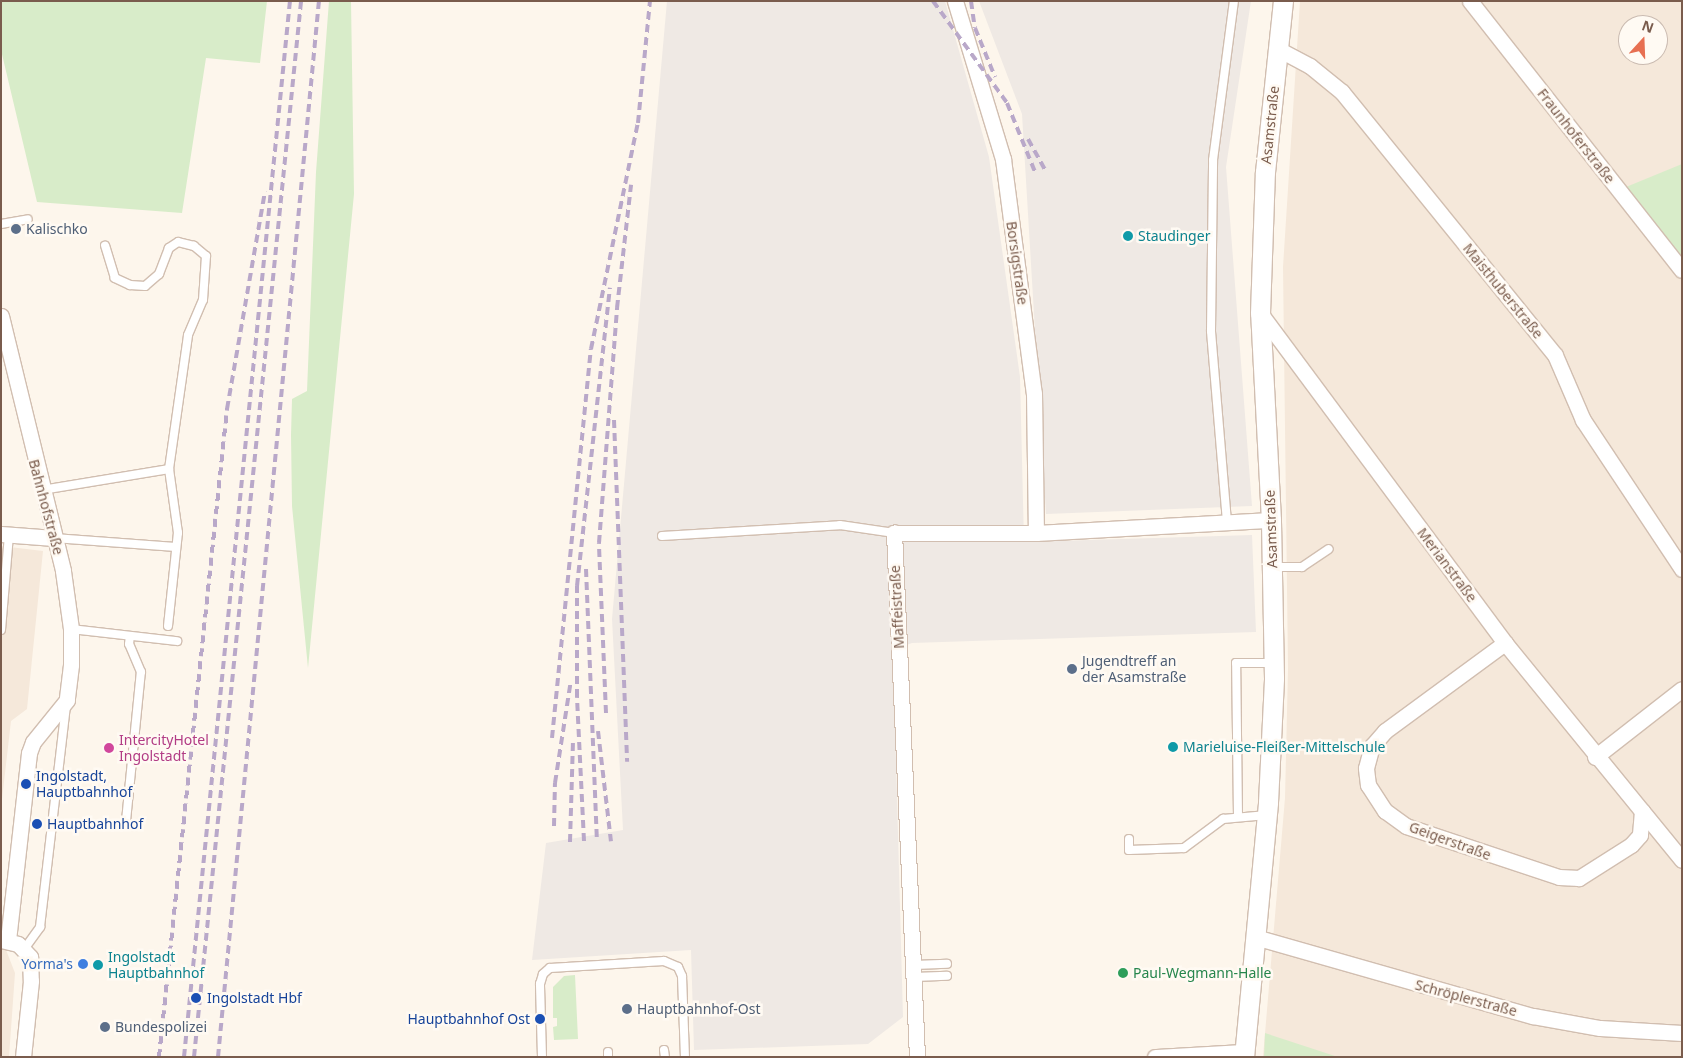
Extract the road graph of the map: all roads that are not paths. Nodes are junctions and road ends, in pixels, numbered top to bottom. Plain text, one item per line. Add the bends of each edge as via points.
1 (955, 1) edge
2 (1234, 1) edge
3 (1284, 1) edge
4 (1470, 1) edge
5 (1278, 49) junction
6 (28, 219) dead end
7 (1, 224) edge
8 (105, 246) dead end
9 (1682, 270) edge
10 (1260, 313) junction
11 (1, 316) edge
12 (169, 469) junction
13 (42, 490) junction
14 (1271, 520) junction
15 (1227, 522) junction
16 (894, 533) junction
17 (1036, 533) junction
18 (5, 535) edge
19 (662, 536) dead end
20 (54, 538) junction
21 (176, 547) junction
22 (1330, 549) dead end
23 (1272, 567) junction
24 (1682, 569) edge
25 (168, 626) dead end
26 (71, 629) junction
27 (1, 630) edge
28 (130, 636) junction
29 (177, 641) dead end
30 (1505, 643) junction
31 (1273, 662) junction
32 (1682, 689) edge
33 (67, 700) junction
34 (1595, 756) junction
35 (1267, 815) junction
36 (1238, 816) junction
37 (1642, 817) junction
38 (126, 821) dead end
39 (1129, 838) dead end
40 (1682, 860) edge
41 (1255, 937) junction
42 (5, 940) edge
43 (25, 948) junction
44 (947, 964) dead end
45 (914, 971) junction
46 (947, 976) dead end
47 (1682, 1033) edge
48 (1244, 1054) edge
49 (24, 1057) edge
50 (542, 1057) edge
51 (685, 1057) edge
52 (917, 1057) edge
53 (1155, 1057) edge

1 - 17 street, Borsigstraße via 1003,159 1034,393
2 - 15 lane via 1213,169 1211,331
3 - 5 street, Asamstraße
4 - 9 street, Fraunhoferstraße
5 - 10 street, Asamstraße via 1265,172
5 - 24 street, Maisthuberstraße via 1310,66 1342,92 1556,355 1583,420
6 - 7 lane
8 - 12 lane via 115,278 130,285 145,286 159,274 169,248 178,242 194,246 206,256 202,300 188,335
10 - 14 street, Asamstraße
10 - 30 street, Merianstraße
11 - 13 street, Bahnhofstraße
12 - 13 lane
12 - 21 lane via 178,533
13 - 20 street, Bahnhofstraße
14 - 15 street
14 - 23 street, Asamstraße
15 - 17 street
16 - 17 street
16 - 19 lane via 840,525
16 - 45 street, Maffeistraße
18 - 20 street
18 - 27 lane
20 - 21 lane
20 - 26 street, Bahnhofstraße
21 - 25 lane
22 - 23 lane via 1302,567
23 - 31 street, Asamstraße
26 - 28 lane
26 - 33 street, Bahnhofstraße
28 - 29 lane
28 - 38 lane via 129,644 141,672
30 - 34 street, Merianstraße
30 - 37 street, Geigerstraße via 1385,731 1372,746 1366,768 1368,785 1380,805 1406,826 1559,877 1579,878 1631,845 1640,835
31 - 35 street, Asamstraße
31 - 36 lane via 1236,663
32 - 34 street
33 - 42 street via 33,742 29,753
33 - 43 lane, Bahnhofstraße via 40,927
34 - 37 street, Merianstraße
35 - 36 lane
35 - 41 street, Asamstraße
36 - 39 lane via 1218,822 1184,848 1129,850
37 - 40 street, Merianstraße
41 - 47 street, Schröplerstraße via 1533,1016 1600,1028
41 - 48 street, Asamstraße
42 - 43 street
43 - 49 street via 32,967
44 - 45 lane
45 - 46 lane
45 - 52 street, Maffeistraße
48 - 53 street
50 - 51 lane via 540,984 543,974 550,968 664,961 678,968 682,976

